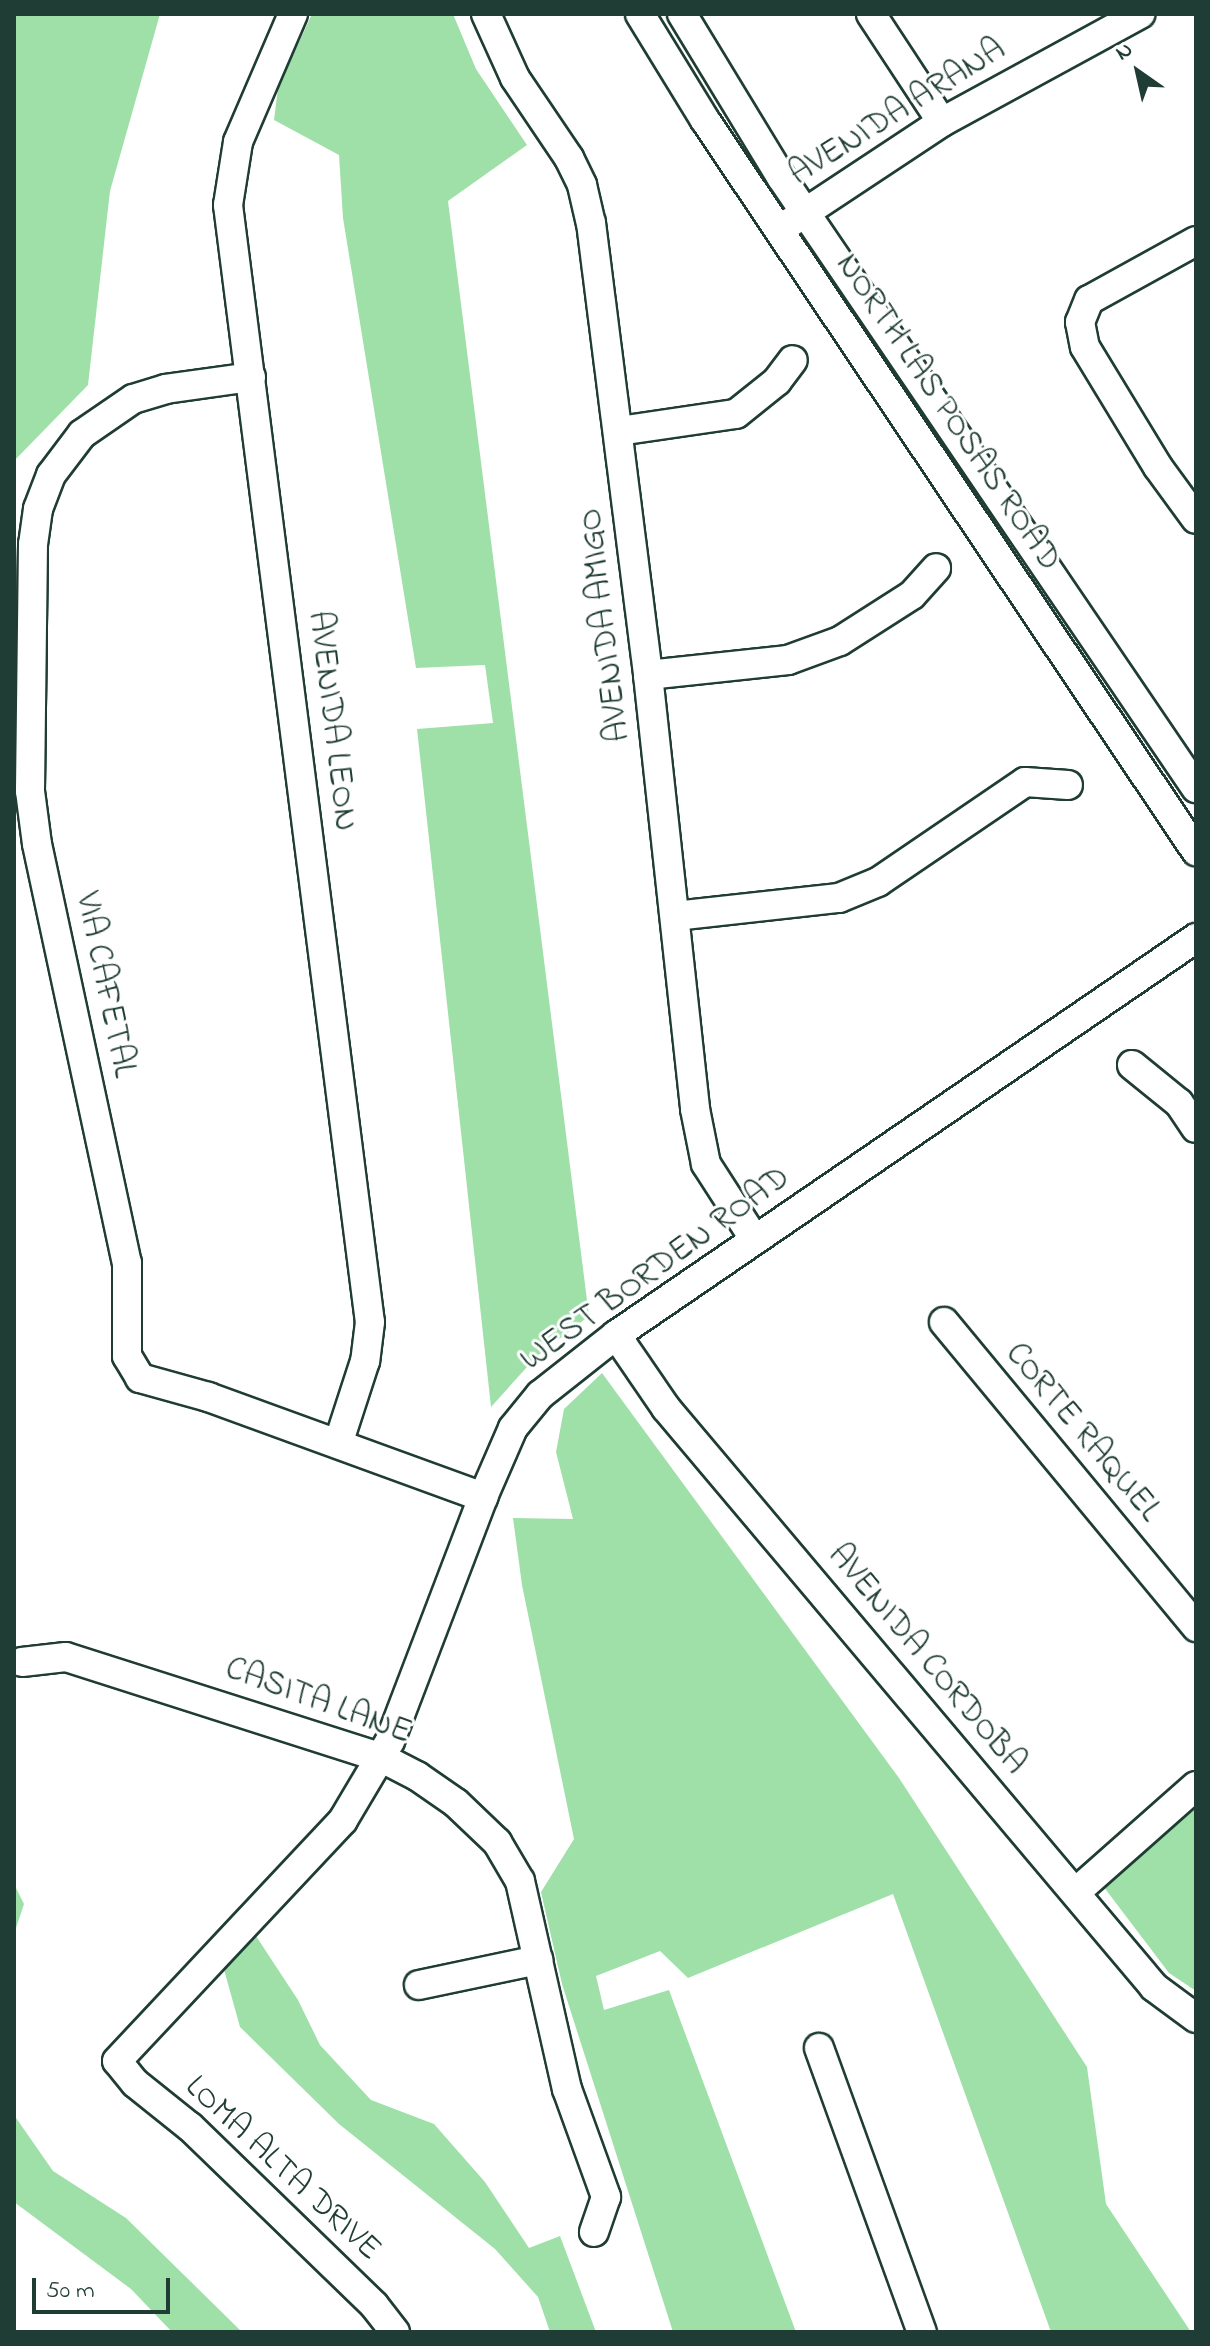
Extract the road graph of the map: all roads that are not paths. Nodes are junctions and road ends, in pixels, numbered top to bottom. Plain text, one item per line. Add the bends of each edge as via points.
1 (293, 14) edge
2 (486, 14) edge
3 (640, 14) edge
4 (682, 14) edge
5 (871, 14) edge
6 (1140, 14) edge
7 (942, 122) junction
8 (805, 212) junction
9 (779, 230) junction
10 (1196, 241) edge
11 (793, 360) dead end
12 (251, 377) junction
13 (619, 431) junction
14 (1192, 504) edge
15 (936, 568) dead end
16 (648, 675) junction
17 (1068, 785) dead end
18 (1196, 788) edge
19 (1196, 851) edge
20 (675, 916) junction
21 (1196, 938) edge
22 (1132, 1065) dead end
23 (1196, 1128) edge
24 (755, 1240) junction
25 (944, 1322) dead end
26 (616, 1335) junction
27 (338, 1444) junction
28 (483, 1497) junction
29 (1196, 1627) edge
30 (22, 1662) dead end
31 (380, 1757) junction
32 (1196, 1786) edge
33 (1076, 1892) junction
34 (538, 1960) junction
35 (419, 1985) dead end
36 (1196, 2018) edge
37 (819, 2048) dead end
38 (117, 2061) joint
39 (594, 2232) dead end
40 (395, 2332) edge
41 (922, 2332) edge

1 - 12 street, AVENIDA LEON via 238,142 228,205
2 - 13 street, AVENIDA AMIGO via 515,78 582,185
3 - 9 street, NORTH LAS POSAS ROAD
4 - 8 street, NORTH LAS POSAS ROAD
5 - 7 street
6 - 7 street, AVENIDA ARANA
7 - 8 street, AVENIDA ARANA
8 - 9 street, AVENIDA ARANA
8 - 18 street, NORTH LAS POSAS ROAD
9 - 19 street, NORTH LAS POSAS ROAD
10 - 14 street via 1089,300 1080,322 1085,347 1158,467
11 - 13 street via 777,381 736,414
12 - 27 street, AVENIDA LEON via 370,1322 365,1361
12 - 27 street, VIA CAFETAL via 133,399 82,434 51,475 33,544 30,791 127,1263 127,1356 140,1378
13 - 16 street, AVENIDA AMIGO
15 - 16 street via 912,595 840,641 814,651 788,660
16 - 20 street, AVENIDA AMIGO
17 - 20 street via 1025,782 878,882 839,898
20 - 24 street, AVENIDA AMIGO via 695,1109 706,1164
21 - 24 street, WEST BORDEN ROAD
22 - 23 street via 1179,1103
24 - 26 street, WEST BORDEN ROAD
25 - 29 street, CORTE RAQUEL
26 - 28 street, WEST BORDEN ROAD via 562,1374 531,1406 513,1428
26 - 33 street, AVENIDA CORDOBA via 666,1408
27 - 28 street, VIA CAFETAL
28 - 31 street, WEST BORDEN ROAD
30 - 31 street, CASITA LANE via 66,1657
31 - 34 street, CASITA LANE via 456,1803 497,1842 520,1881
31 - 38 street, WEST BORDEN ROAD via 343,1820
32 - 33 street
33 - 36 street, AVENIDA CORDOBA via 1154,1987
34 - 35 street
34 - 39 street, CASITA LANE via 567,2089 606,2197
37 - 41 street
38 - 40 street, LOMA ALTA DRIVE via 374,2305

